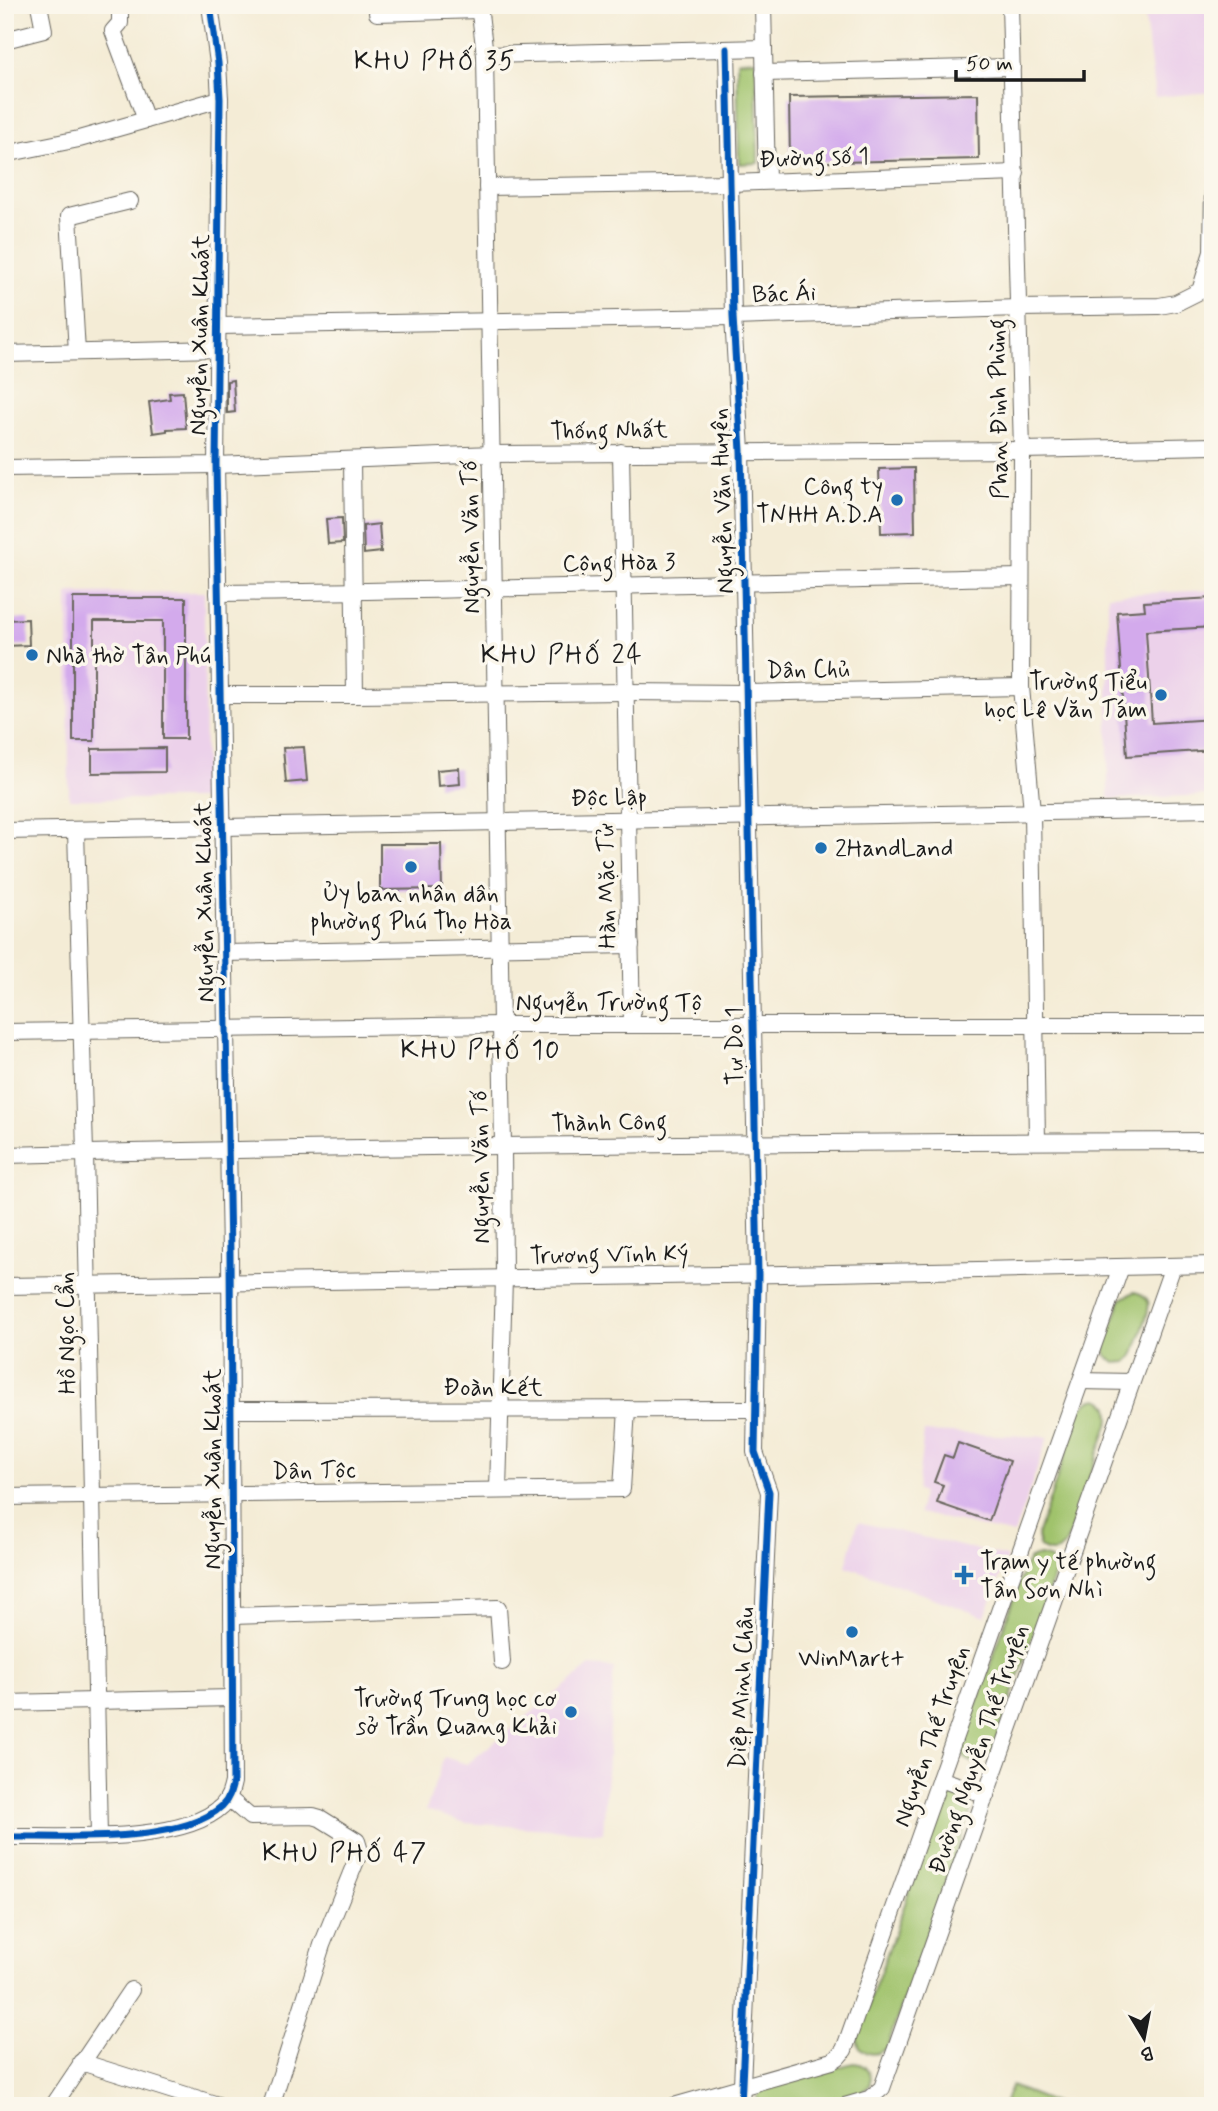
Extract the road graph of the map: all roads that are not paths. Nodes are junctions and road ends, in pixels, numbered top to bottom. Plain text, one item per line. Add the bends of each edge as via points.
1 (39, 5) edge
2 (120, 5) edge
3 (210, 5) edge
4 (763, 5) edge
5 (1010, 5) edge
6 (479, 7) edge
7 (377, 13) dead end
8 (5, 40) edge
9 (764, 48) junction
10 (727, 49) junction
11 (485, 55) junction
12 (1012, 67) junction
13 (764, 73) junction
14 (220, 99) junction
15 (146, 120) junction
16 (5, 154) edge
17 (1016, 173) junction
18 (767, 181) junction
19 (731, 183) junction
20 (1213, 186) edge
21 (487, 187) junction
22 (130, 201) dead end
23 (1019, 308) junction
24 (733, 317) junction
25 (489, 321) junction
26 (218, 326) junction
27 (218, 349) junction
28 (77, 352) junction
29 (5, 354) edge
30 (1213, 446) edge
31 (1022, 450) junction
32 (741, 451) junction
33 (621, 452) junction
34 (492, 454) junction
35 (352, 460) junction
36 (216, 465) junction
37 (5, 468) edge
38 (1021, 577) junction
39 (744, 582) junction
40 (623, 586) junction
41 (494, 588) junction
42 (353, 592) junction
43 (218, 593) junction
44 (1021, 687) junction
45 (625, 692) junction
46 (495, 693) junction
47 (746, 693) junction
48 (219, 695) junction
49 (355, 695) junction
50 (1213, 809) edge
51 (1032, 812) junction
52 (749, 817) junction
53 (627, 820) junction
54 (498, 822) junction
55 (222, 827) junction
56 (76, 830) junction
57 (5, 831) edge
58 (631, 945) junction
59 (500, 947) junction
60 (225, 953) junction
61 (502, 1025) junction
62 (632, 1025) junction
63 (753, 1025) junction
64 (1035, 1025) junction
65 (1213, 1025) edge
66 (226, 1029) junction
67 (82, 1031) junction
68 (5, 1032) edge
69 (1037, 1141) junction
70 (1213, 1141) edge
71 (755, 1142) junction
72 (503, 1146) junction
73 (228, 1149) junction
74 (85, 1153) junction
75 (5, 1155) edge
76 (1213, 1265) edge
77 (1173, 1266) junction
78 (1121, 1267) junction
79 (758, 1275) junction
80 (504, 1278) junction
81 (230, 1282) junction
82 (87, 1285) junction
83 (5, 1286) edge
84 (1081, 1381) junction
85 (1132, 1382) junction
86 (500, 1409) junction
87 (627, 1409) junction
88 (755, 1409) junction
89 (231, 1410) junction
90 (498, 1490) junction
91 (232, 1493) junction
92 (92, 1496) junction
93 (5, 1497) edge
94 (232, 1616) junction
95 (502, 1662) dead end
96 (232, 1699) junction
97 (96, 1701) junction
98 (5, 1703) edge
99 (940, 1779) junction
100 (986, 1795) junction
101 (228, 1798) junction
102 (99, 1836) junction
103 (5, 1837) edge
104 (131, 1990) dead end
105 (81, 2062) junction
106 (741, 2087) junction
107 (53, 2106) edge
108 (221, 2106) edge
109 (271, 2106) edge
110 (674, 2106) edge
111 (741, 2106) edge
112 (845, 2106) edge

1 - 8 street via 44,30
2 - 15 street via 120,23 113,31
3 - 14 street, Nguyễn Xuân Khoát
4 - 9 street
5 - 12 street, Phan Đình Phùng
6 - 7 street
6 - 11 street, Nguyễn Văn Tố
9 - 10 street
9 - 13 street
10 - 11 street
10 - 19 street, Nguyễn Văn Huyên
11 - 21 street, Nguyễn Văn Tố
12 - 13 street
12 - 17 street, Phan Đình Phùng
13 - 18 street
14 - 15 street
14 - 26 street, Nguyễn Xuân Khoát
15 - 16 street
17 - 18 street, Đường số 1
17 - 23 street, Phan Đình Phùng
18 - 19 street, Đường số 1
19 - 21 street, Đường số 1
19 - 24 street, Nguyễn Văn Huyên
20 - 23 street, Bác Ái via 1212,252 1200,291 1159,306
21 - 25 street, Nguyễn Văn Tố
22 - 28 street via 69,216
23 - 24 street, Bác Ái
23 - 31 street, Phan Đình Phùng
24 - 25 street, Bác Ái
24 - 32 street, Nguyễn Văn Huyên
25 - 26 street, Bác Ái
25 - 34 street, Nguyễn Văn Tố
26 - 27 street, Nguyễn Xuân Khoát
27 - 28 street
27 - 36 street, Nguyễn Xuân Khoát
28 - 29 street
30 - 31 street, Thống Nhất
31 - 32 street, Thống Nhất
31 - 38 street, Phan Đình Phùng
32 - 33 street, Thống Nhất
32 - 39 street, Nguyễn Văn Huyên
33 - 34 street, Thống Nhất
33 - 40 street, Hàn Mặc Tử
34 - 35 street, Thống Nhất
34 - 41 street, Nguyễn Văn Tố
35 - 36 street, Thống Nhất
35 - 42 street
36 - 37 street, Thống Nhất
36 - 43 street, Nguyễn Xuân Khoát
38 - 39 street, Cộng Hòa 3
38 - 44 street, Phan Đình Phùng
39 - 40 street, Cộng Hòa 3
39 - 47 street, Nguyễn Văn Huyên
40 - 41 street, Cộng Hòa 3
40 - 45 street, Hàn Mặc Tử
41 - 42 street, Cộng Hòa 3
41 - 46 street, Nguyễn Văn Tố
42 - 43 street, Cộng Hòa 3
42 - 49 street
43 - 48 street, Nguyễn Xuân Khoát
44 - 47 street, Dân Chủ
44 - 51 street, Phan Đình Phùng
45 - 46 street, Dân Chủ
45 - 47 street, Dân Chủ
45 - 53 street, Hàn Mặc Tử
46 - 49 street, Dân Chủ
46 - 54 street, Nguyễn Văn Tố
47 - 52 street, Nguyễn Văn Huyên
48 - 49 street, Dân Chủ
48 - 55 street, Nguyễn Xuân Khoát
50 - 51 street, Độc Lập
51 - 52 street, Độc Lập
51 - 64 street, Phan Đình Phùng
52 - 53 street, Độc Lập
52 - 63 street, Tự Do 1
53 - 54 street, Độc Lập
53 - 58 street, Hàn Mặc Tử
54 - 55 street, Độc Lập
54 - 59 street, Nguyễn Văn Tố
55 - 56 street, Độc Lập
55 - 60 street, Nguyễn Xuân Khoát
56 - 57 street, Độc Lập
56 - 67 street, Hồ Ngọc Cẩn
58 - 59 street
58 - 62 street, Hàn Mặc Tử
59 - 60 street
59 - 61 street, Nguyễn Văn Tố
60 - 66 street, Nguyễn Xuân Khoát
61 - 62 street, Nguyễn Trường Tộ
61 - 66 street, Nguyễn Trường Tộ
61 - 72 street, Nguyễn Văn Tố
62 - 63 street, Nguyễn Trường Tộ
63 - 64 street, Nguyễn Trường Tộ
63 - 71 street, Tự Do 1
64 - 65 street, Nguyễn Trường Tộ
64 - 69 street, Phan Đình Phùng
66 - 67 street, Nguyễn Trường Tộ
66 - 73 street, Nguyễn Xuân Khoát
67 - 68 street, Nguyễn Trường Tộ
67 - 74 street, Hồ Ngọc Cẩn
69 - 70 street, Thành Công
69 - 71 street, Thành Công
71 - 72 street, Thành Công
71 - 79 street, Tự Do 1
72 - 73 street, Thành Công
72 - 80 street, Nguyễn Văn Tố
73 - 74 street, Thành Công
73 - 81 street, Nguyễn Xuân Khoát
74 - 75 street, Thành Công
74 - 82 street, Hồ Ngọc Cẩn
76 - 77 street, Trương Vĩnh Ký
77 - 78 street, Trương Vĩnh Ký
77 - 85 street, Đường Nguyễn Thế Truyện
78 - 79 street, Trương Vĩnh Ký
78 - 84 street, Nguyễn Thế Truyện
79 - 80 street, Trương Vĩnh Ký
79 - 88 street, Diệp Minh Châu
80 - 81 street, Trương Vĩnh Ký
80 - 86 street, Nguyễn Văn Tố
81 - 82 street, Trương Vĩnh Ký
81 - 89 street, Nguyễn Xuân Khoát
82 - 83 street, Trương Vĩnh Ký
82 - 92 street, Hồ Ngọc Cẩn
84 - 85 street
84 - 99 street, Nguyễn Thế Truyện
85 - 100 street, Đường Nguyễn Thế Truyện
86 - 87 street, Đoàn Kết
86 - 89 street, Đoàn Kết
86 - 90 street, Nguyễn Văn Tố
87 - 88 street, Đoàn Kết
87 - 90 street, Dân Tộc via 622,1489
88 - 106 street, Diệp Minh Châu via 755,1452 769,1492
89 - 91 street, Nguyễn Xuân Khoát
90 - 91 street, Dân Tộc
91 - 92 street, Dân Tộc
91 - 94 street, Nguyễn Xuân Khoát
92 - 93 street, Dân Tộc
92 - 97 street, Hồ Ngọc Cẩn
94 - 95 street via 498,1608
94 - 96 street, Nguyễn Xuân Khoát
96 - 97 street
96 - 101 street, Nguyễn Xuân Khoát via 233,1782
97 - 98 street
97 - 102 street, Hồ Ngọc Cẩn
99 - 100 street
99 - 106 street, Nguyễn Thế Truyện via 844,2050 832,2061
100 - 112 street, Đường Nguyễn Thế Truyện via 882,2088 869,2099
101 - 102 street via 212,1813 182,1826
101 - 109 street via 254,1818 320,1818 357,1841 360,1851 322,1945
102 - 103 street
104 - 105 street
105 - 107 street
105 - 108 street
106 - 110 street, Nguyễn Thế Truyện
106 - 111 street, Diệp Minh Châu

